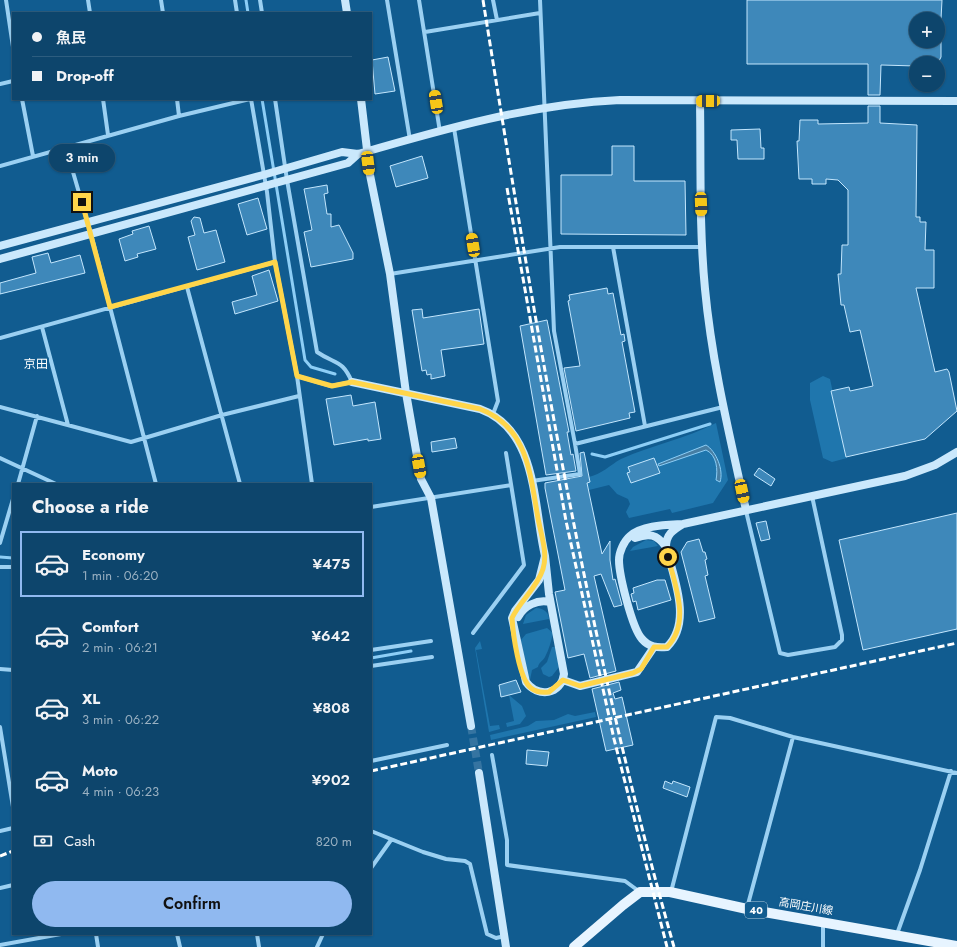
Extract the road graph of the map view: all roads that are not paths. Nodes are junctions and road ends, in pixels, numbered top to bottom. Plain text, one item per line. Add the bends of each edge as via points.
1 (6, 0) edge
2 (88, 0) edge
3 (161, 0) edge
4 (235, 0) edge
5 (260, 0) edge
6 (345, 0) edge
7 (387, 0) edge
8 (419, 0) edge
9 (493, 0) edge
10 (540, 0) edge
11 (90, 12) edge
12 (163, 12) edge
13 (237, 12) edge
14 (262, 12) edge
15 (347, 12) edge
16 (540, 13) junction
17 (497, 20) junction
18 (425, 32) junction
19 (12, 40) edge
20 (12, 81) edge
21 (0, 84) edge
22 (22, 100) edge
23 (103, 100) edge
24 (177, 100) edge
25 (247, 100) edge
26 (251, 100) edge
27 (275, 100) edge
28 (361, 100) edge
29 (700, 101) junction
30 (957, 101) edge
31 (544, 107) junction
32 (179, 116) junction
33 (454, 128) junction
34 (440, 132) junction
35 (108, 135) junction
36 (410, 140) junction
37 (66, 148) junction
38 (367, 151) junction
39 (358, 154) junction
40 (33, 156) junction
41 (0, 166) edge
42 (283, 170) junction
43 (266, 175) junction
44 (284, 181) junction
45 (268, 185) junction
46 (88, 222) junction
47 (91, 234) junction
48 (0, 246) edge
49 (613, 247) junction
50 (702, 247) junction
51 (550, 248) junction
52 (0, 259) edge
53 (476, 260) junction
54 (275, 262) junction
55 (390, 274) junction
56 (187, 287) junction
57 (110, 307) junction
58 (42, 327) junction
59 (0, 338) edge
60 (297, 376) junction
61 (352, 382) junction
62 (406, 393) junction
63 (299, 396) junction
64 (0, 407) edge
65 (723, 407) junction
66 (493, 414) junction
67 (222, 415) junction
68 (36, 416) junction
69 (68, 425) junction
70 (645, 426) junction
71 (144, 438) junction
72 (574, 444) junction
73 (957, 452) edge
74 (506, 453) dead end
75 (0, 458) edge
76 (24, 468) junction
77 (532, 481) junction
78 (18, 483) edge
79 (54, 483) edge
80 (156, 483) edge
81 (240, 483) edge
82 (312, 483) edge
83 (511, 485) junction
84 (812, 496) junction
85 (430, 498) junction
86 (12, 502) edge
87 (372, 507) edge
88 (746, 510) junction
89 (0, 519) edge
90 (6, 520) junction
91 (683, 524) junction
92 (0, 543) edge
93 (624, 545) junction
94 (666, 547) junction
95 (545, 556) junction
96 (0, 567) edge
97 (12, 568) edge
98 (550, 602) junction
99 (513, 629) junction
100 (473, 633) dead end
101 (431, 641) dead end
102 (654, 647) junction
103 (372, 650) edge
104 (432, 657) dead end
105 (372, 666) edge
106 (0, 669) edge
107 (12, 670) edge
108 (563, 680) junction
109 (471, 726) tunnel mouth
110 (0, 727) edge
111 (793, 737) junction
112 (447, 745) dead end
113 (492, 755) dead end
114 (372, 761) edge
115 (951, 771) junction
116 (478, 773) tunnel mouth
117 (957, 773) edge
118 (12, 801) edge
119 (12, 828) edge
120 (0, 831) edge
121 (372, 831) edge
122 (391, 840) junction
123 (372, 867) edge
124 (12, 885) edge
125 (0, 888) edge
126 (640, 892) junction
127 (670, 892) junction
128 (747, 909) junction
129 (823, 921) junction
130 (55, 935) edge
131 (96, 935) edge
132 (178, 935) edge
133 (257, 935) edge
134 (322, 935) edge
135 (896, 935) junction
136 (505, 936) junction
137 (0, 945) edge
138 (957, 946) edge
139 (98, 947) edge
140 (180, 947) edge
141 (259, 947) edge
142 (316, 947) edge
143 (506, 947) edge
144 (574, 947) edge
145 (823, 947) edge

1 - 19 street
2 - 11 street
3 - 12 street
4 - 13 street
5 - 14 street
6 - 15 street
7 - 36 street
8 - 18 street
9 - 17 street
10 - 16 street
16 - 17 street
16 - 31 street
17 - 18 street
18 - 34 street
20 - 21 street
22 - 40 street
23 - 35 street
24 - 32 street
25 - 32 street
26 - 43 street
27 - 42 street
28 - 38 street
29 - 30 street
29 - 31 street via 589,101
29 - 50 street
31 - 33 street
31 - 51 street
32 - 35 street
33 - 34 street
33 - 53 street
34 - 36 street
35 - 37 street
36 - 38 street
37 - 40 street
37 - 46 street
38 - 39 street
38 - 55 street
39 - 42 street via 345,152
39 - 44 street via 348,163
40 - 41 street
42 - 43 street
42 - 44 street
43 - 45 street
43 - 46 street
44 - 45 street
44 - 61 street via 317,352 342,365
45 - 47 street
45 - 54 street
46 - 47 street
46 - 48 street
47 - 52 street
47 - 57 street
49 - 50 street
49 - 51 street
49 - 70 street
50 - 65 street via 707,304
51 - 53 street
51 - 72 street via 554,331
53 - 55 street
53 - 66 street via 498,401
54 - 56 street
54 - 60 street
55 - 62 street
56 - 57 street
56 - 67 street
57 - 58 street
57 - 71 street
58 - 59 street
58 - 69 street
60 - 61 street via 332,386
60 - 63 street
61 - 62 street
62 - 66 street
62 - 85 street via 421,479
63 - 67 street
63 - 82 street
64 - 68 street
65 - 70 street
65 - 88 street
66 - 77 street via 507,426 524,450
67 - 71 street
67 - 81 street
68 - 69 street
68 - 76 street
69 - 71 street via 131,442
70 - 72 street
71 - 80 street
72 - 77 street via 580,474
73 - 84 street via 920,472
74 - 83 street
75 - 76 street
76 - 78 street
76 - 79 street
77 - 95 street
83 - 85 street
83 - 100 street via 524,565
84 - 88 street
84 - 88 street via 842,635 842,640 835,647 788,656 780,653
85 - 87 street
85 - 109 street
86 - 90 street
88 - 91 street
89 - 90 street
90 - 92 street
91 - 93 street via 652,527 636,532
91 - 94 street via 672,531 666,539
93 - 94 street via 634,538 650,535 657,537
93 - 102 street via 619,561 631,615 642,639
94 - 102 street via 679,601 680,616 672,642 667,647
95 - 98 street
95 - 99 street via 539,580 515,611 512,618
96 - 97 street
98 - 99 street via 535,602 525,608
98 - 108 street via 564,666
99 - 108 street via 523,674 530,688 549,692
101 - 103 street
102 - 108 street via 638,672 580,686
104 - 105 street
106 - 107 street
110 - 118 street
111 - 115 street
111 - 127 street via 730,718 716,717
111 - 128 street
112 - 114 street
113 - 126 street via 507,840 507,865 625,881
115 - 117 street
115 - 135 street via 920,870
116 - 136 street
119 - 120 street
121 - 122 street
122 - 123 street
122 - 136 street via 446,859 470,864 487,934 492,938
124 - 125 street
126 - 127 main road, 高岡庄川線 / 40
126 - 144 main road
127 - 128 main road, 高岡庄川線 / 40
128 - 129 main road, 高岡庄川線 / 40
129 - 135 main road, 高岡庄川線 / 40
129 - 145 street
130 - 137 street
131 - 139 street
132 - 140 street
133 - 141 street
134 - 142 street
135 - 138 main road, 高岡庄川線 / 40
136 - 143 street

